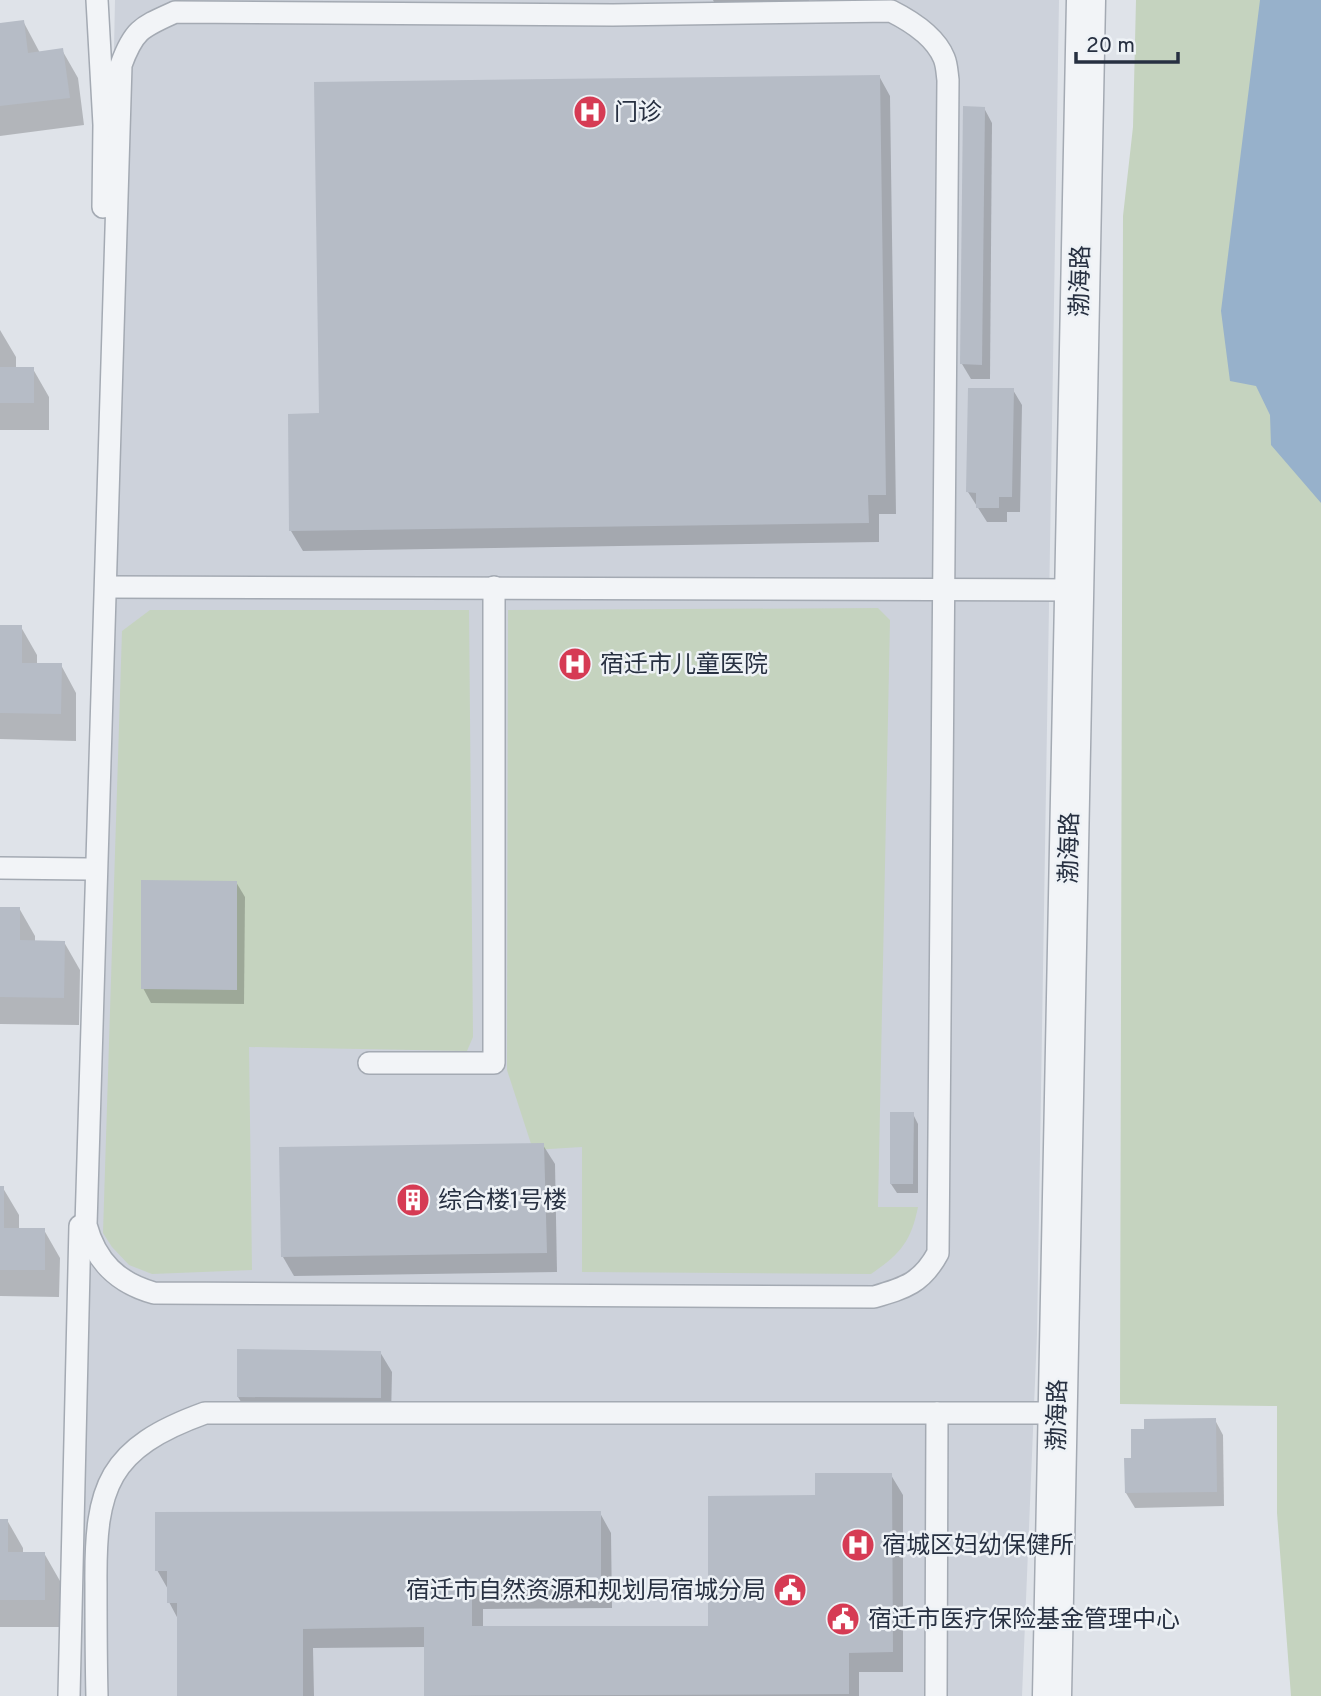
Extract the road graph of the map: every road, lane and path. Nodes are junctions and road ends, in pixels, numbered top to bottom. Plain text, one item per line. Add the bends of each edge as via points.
1 (97, 0) edge
2 (1086, 0) edge
3 (557, 7) edge
4 (613, 8) edge
5 (106, 587) junction
6 (494, 587) junction
7 (943, 589) junction
8 (1074, 590) junction
9 (0, 868) edge
10 (88, 869) junction
11 (369, 1063) dead end
12 (937, 1413) junction
13 (1058, 1413) junction
14 (69, 1696) edge
15 (97, 1696) edge
16 (936, 1696) edge
17 (1052, 1696) edge

1 - 10 lane via 104,125
2 - 8 street, 渤海路
3 - 4 lane
3 - 5 lane via 175,12 141,27 121,65
4 - 7 lane via 891,11 919,28 944,59 948,94
5 - 6 lane
5 - 7 lane via 86,1226 103,1263 121,1278 155,1293 874,1297 913,1284 938,1253
6 - 7 lane
6 - 11 lane via 494,1063
7 - 8 lane
8 - 13 street, 渤海路
9 - 10 lane
10 - 14 lane
12 - 13 lane
12 - 15 lane via 205,1413 170,1425 144,1443 106,1486 96,1540
12 - 16 lane
13 - 17 street, 渤海路

